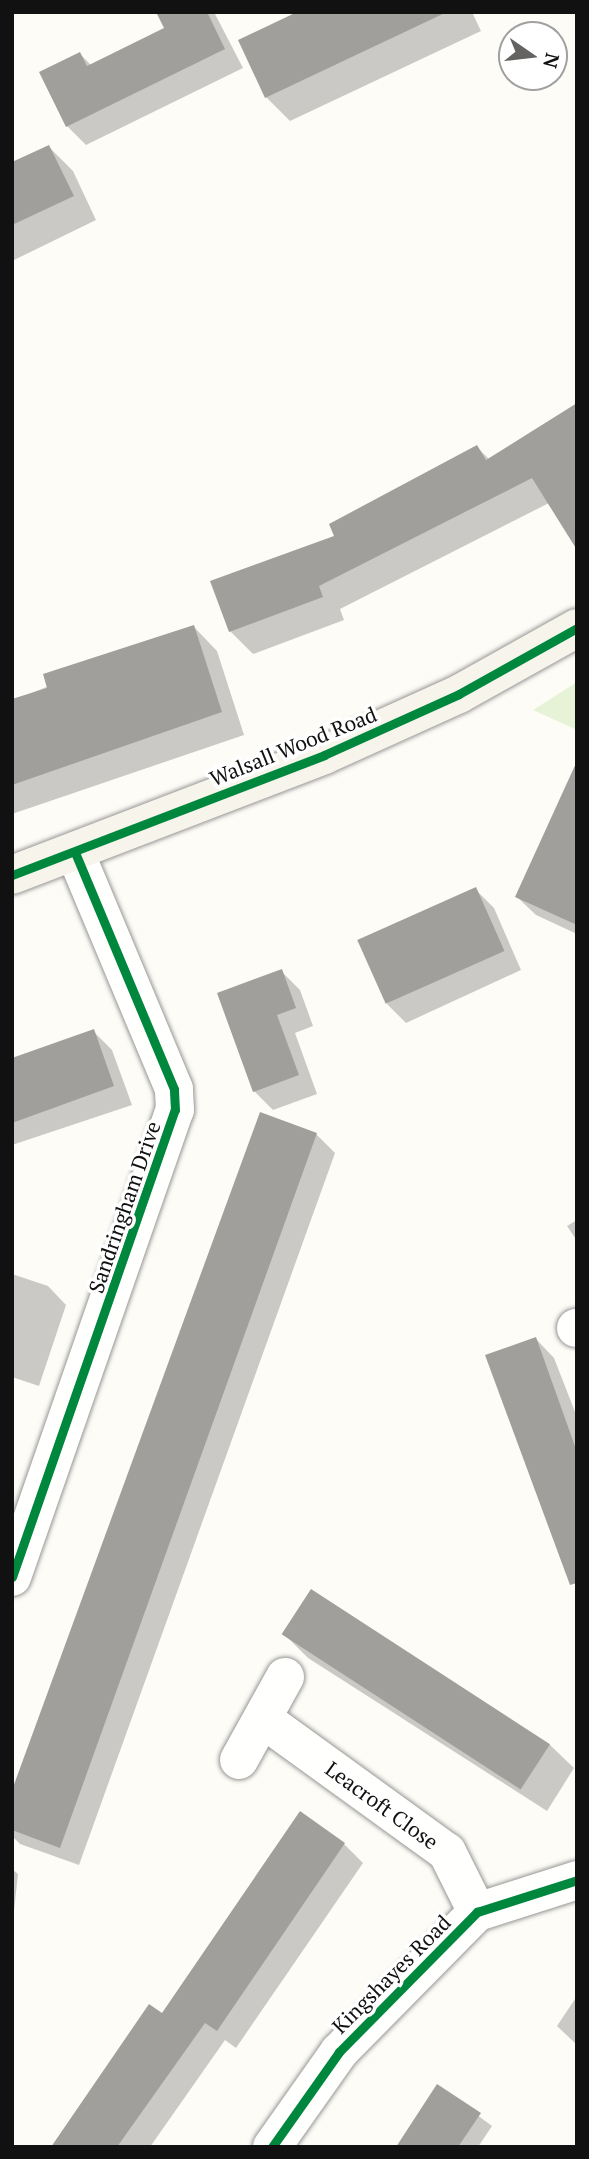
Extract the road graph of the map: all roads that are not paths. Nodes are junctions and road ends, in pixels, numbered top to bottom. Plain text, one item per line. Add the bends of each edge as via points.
1 (577, 628) edge
2 (75, 852) junction
3 (12, 875) edge
4 (28, 1490) edge
5 (12, 1577) edge
6 (285, 1677) dead end
7 (264, 1719) junction
8 (239, 1760) dead end
9 (577, 1881) edge
10 (477, 1912) junction
11 (272, 2147) edge

1 - 2 street, Walsall Wood Road via 459,694 324,755
2 - 3 street, Walsall Wood Road
2 - 4 street, Sandringham Drive via 174,1089 175,1110
4 - 5 street, Sandringham Drive
6 - 7 street
7 - 8 street
7 - 10 street, Leacroft Close via 447,1852
9 - 10 street, Kingshayes Road
10 - 11 street, Kingshayes Road via 339,2052

